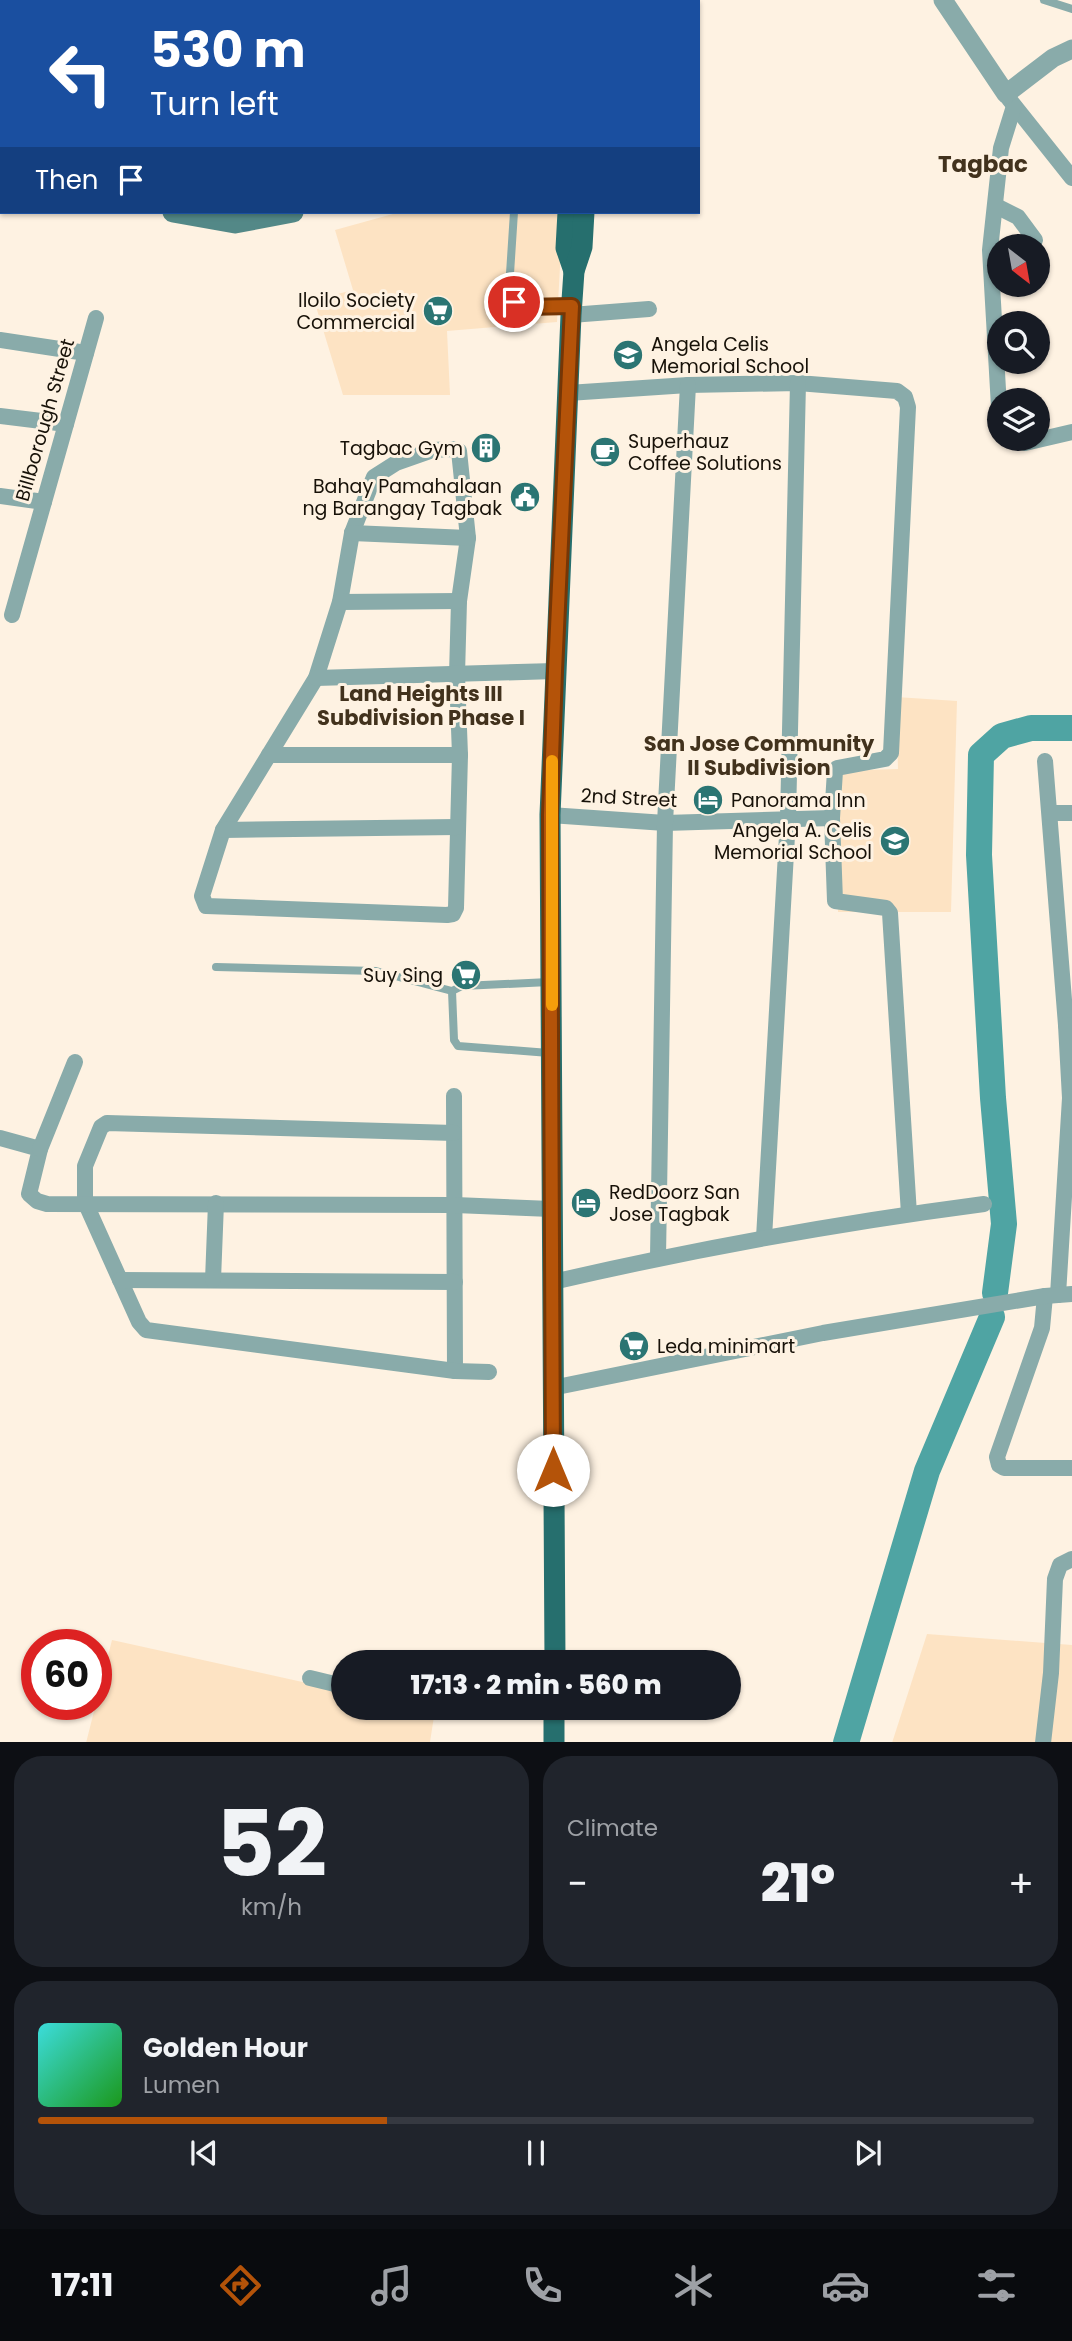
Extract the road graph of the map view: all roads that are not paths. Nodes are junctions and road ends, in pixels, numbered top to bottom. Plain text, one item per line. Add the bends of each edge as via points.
1 (943, 0) edge
2 (1044, 0) edge
3 (1072, 9) edge
4 (1072, 49) edge
5 (1010, 100) junction
6 (1072, 178) edge
7 (996, 206) junction
8 (184, 214) edge
9 (282, 214) edge
10 (514, 214) edge
11 (568, 214) edge
12 (584, 214) edge
13 (1031, 234) edge
14 (574, 271) junction
15 (649, 309) dead end
16 (572, 310) junction
17 (96, 318) dead end
18 (0, 340) edge
19 (86, 353) junction
20 (798, 383) junction
21 (688, 385) junction
22 (998, 388) edge
23 (568, 393) junction
24 (0, 416) edge
25 (66, 424) junction
26 (1072, 432) edge
27 (1050, 437) edge
28 (0, 496) edge
29 (44, 502) junction
30 (352, 533) junction
31 (468, 538) junction
32 (459, 601) junction
33 (340, 602) junction
34 (12, 615) dead end
35 (555, 671) junction
36 (457, 676) junction
37 (316, 678) junction
38 (269, 755) junction
39 (460, 755) junction
40 (1045, 761) dead end
41 (1050, 813) junction
42 (1072, 813) edge
43 (550, 815) junction
44 (788, 818) junction
45 (832, 818) junction
46 (665, 823) junction
47 (457, 827) junction
48 (223, 830) junction
49 (216, 967) dead end
50 (552, 981) junction
51 (452, 991) junction
52 (1069, 1026) edge
53 (552, 1053) junction
54 (75, 1062) dead end
55 (454, 1097) dead end
56 (1071, 1098) edge
57 (454, 1133) junction
58 (0, 1138) edge
59 (40, 1149) junction
60 (1069, 1162) edge
61 (85, 1202) junction
62 (216, 1203) junction
63 (984, 1204) dead end
64 (455, 1205) junction
65 (551, 1209) junction
66 (909, 1214) junction
67 (1068, 1228) edge
68 (764, 1238) junction
69 (658, 1257) junction
70 (120, 1280) junction
71 (214, 1280) junction
72 (455, 1282) junction
73 (553, 1282) junction
74 (1059, 1295) edge
75 (455, 1371) junction
76 (489, 1372) dead end
77 (552, 1388) junction
78 (1072, 1468) edge
79 (1072, 1559) edge
80 (555, 1650) edge
81 (310, 1678) dead end
82 (331, 1683) edge
83 (554, 1720) edge
84 (554, 1742) edge
85 (1042, 1742) edge

1 - 5 street
2 - 3 lane
4 - 5 street via 1053,58
5 - 6 street
5 - 7 street
7 - 13 street via 1018,217
7 - 22 street via 990,250
8 - 9 main road via 235,223
10 - 16 lane via 509,289 514,302 524,307
11 - 14 main road via 566,248
12 - 14 main road via 582,247
14 - 16 main road
15 - 16 street
16 - 23 main road
17 - 19 street, Billborough Street
18 - 19 street
19 - 25 street, Billborough Street
20 - 21 street
20 - 44 street
20 - 45 street via 897,391 908,407 891,753 885,759 837,768
21 - 23 street
21 - 46 street
23 - 35 main road
24 - 25 street
25 - 29 street, Billborough Street
26 - 27 street
28 - 29 street
29 - 34 street, Billborough Street
30 - 31 street
30 - 31 street via 374,477 421,454 453,449 459,452
30 - 33 street
31 - 32 street
32 - 33 street
32 - 36 street
33 - 37 street
35 - 36 street
35 - 43 main road
36 - 37 street
36 - 39 street
37 - 38 street
38 - 39 street
38 - 48 street
39 - 47 street
40 - 41 street
41 - 42 street
41 - 52 street
43 - 46 street, 2nd Street
43 - 50 main road
44 - 45 street, 2nd Street
44 - 46 street, 2nd Street
44 - 68 street
45 - 66 street via 834,900 886,908 890,913
46 - 69 street
47 - 48 street
47 - 48 street via 456,908 447,915 205,906 202,896
49 - 51 lane via 376,971
50 - 51 lane via 461,986
50 - 53 main road
51 - 53 lane via 458,1046
52 - 56 street
53 - 65 main road
54 - 59 street
55 - 57 street
56 - 60 street
57 - 61 street via 107,1123 101,1127 85,1166
57 - 64 street
58 - 59 street
59 - 61 street via 29,1194 33,1199
60 - 67 street
61 - 62 street
61 - 70 street
62 - 64 street
62 - 71 street
63 - 66 street
64 - 65 street
64 - 72 street
65 - 73 main road
66 - 68 street
67 - 74 street
68 - 69 street
69 - 73 street
70 - 71 street
70 - 75 street via 146,1330
71 - 72 street
72 - 75 street
73 - 77 main road
74 - 77 street via 822,1333
74 - 78 street via 1042,1328 997,1457 1004,1468
75 - 76 street
77 - 80 main road
79 - 85 street via 1060,1565 1055,1579
81 - 82 street
83 - 84 main road

